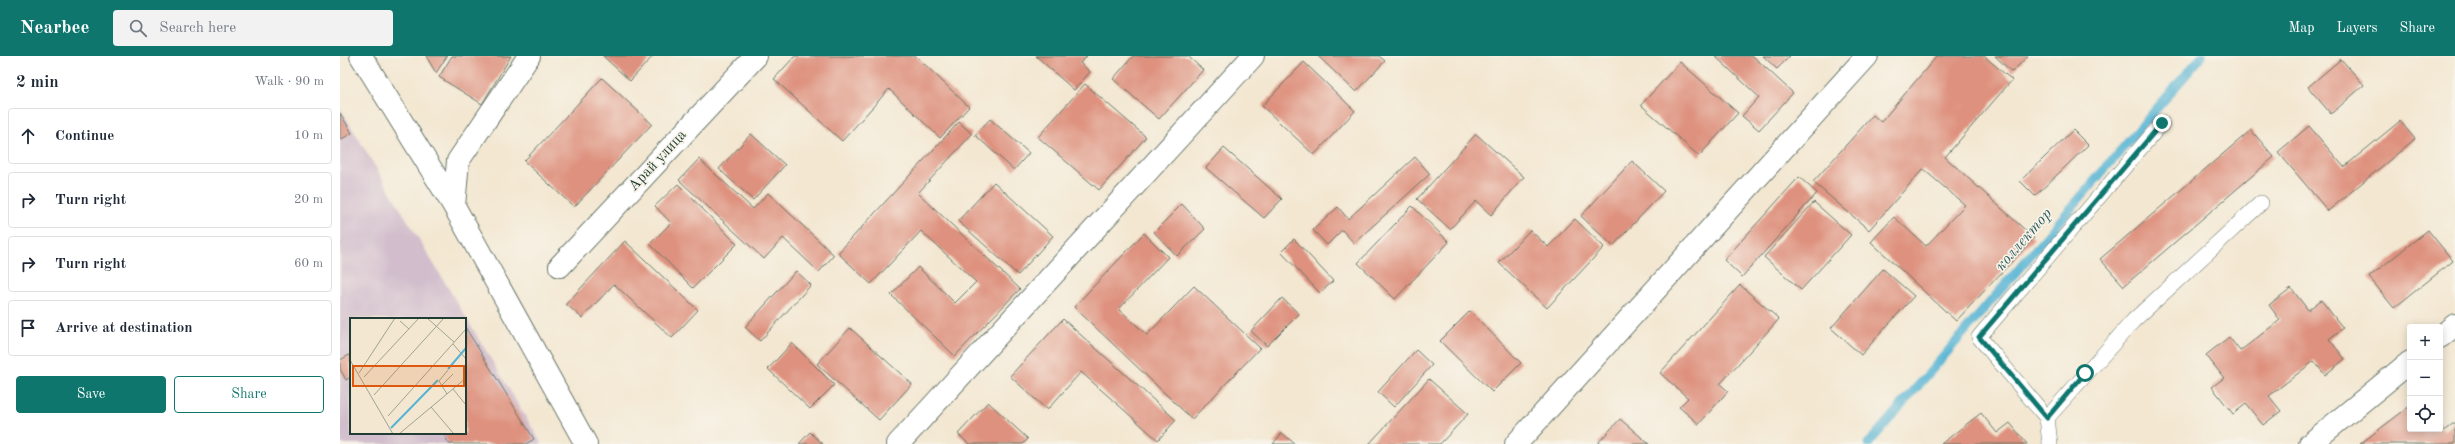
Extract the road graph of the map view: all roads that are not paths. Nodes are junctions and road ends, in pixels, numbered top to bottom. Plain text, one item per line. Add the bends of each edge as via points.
1 (361, 56) edge
2 (529, 56) edge
3 (756, 56) edge
4 (1253, 56) edge
5 (1867, 56) edge
6 (2162, 123) dead end
7 (2261, 203) dead end
8 (454, 206) junction
9 (560, 266) dead end
10 (2455, 325) edge
11 (2443, 335) edge
12 (2407, 364) edge
13 (2047, 418) junction
14 (586, 444) edge
15 (898, 444) edge
16 (1516, 444) edge
17 (2050, 444) edge
18 (2310, 444) edge

1 - 8 street
2 - 8 street via 458,161
3 - 9 street, Арай улица
4 - 15 street
5 - 16 street
6 - 13 lane via 1979,337
7 - 13 lane via 2133,321
8 - 14 street
10 - 11 street
12 - 18 street
13 - 17 lane

